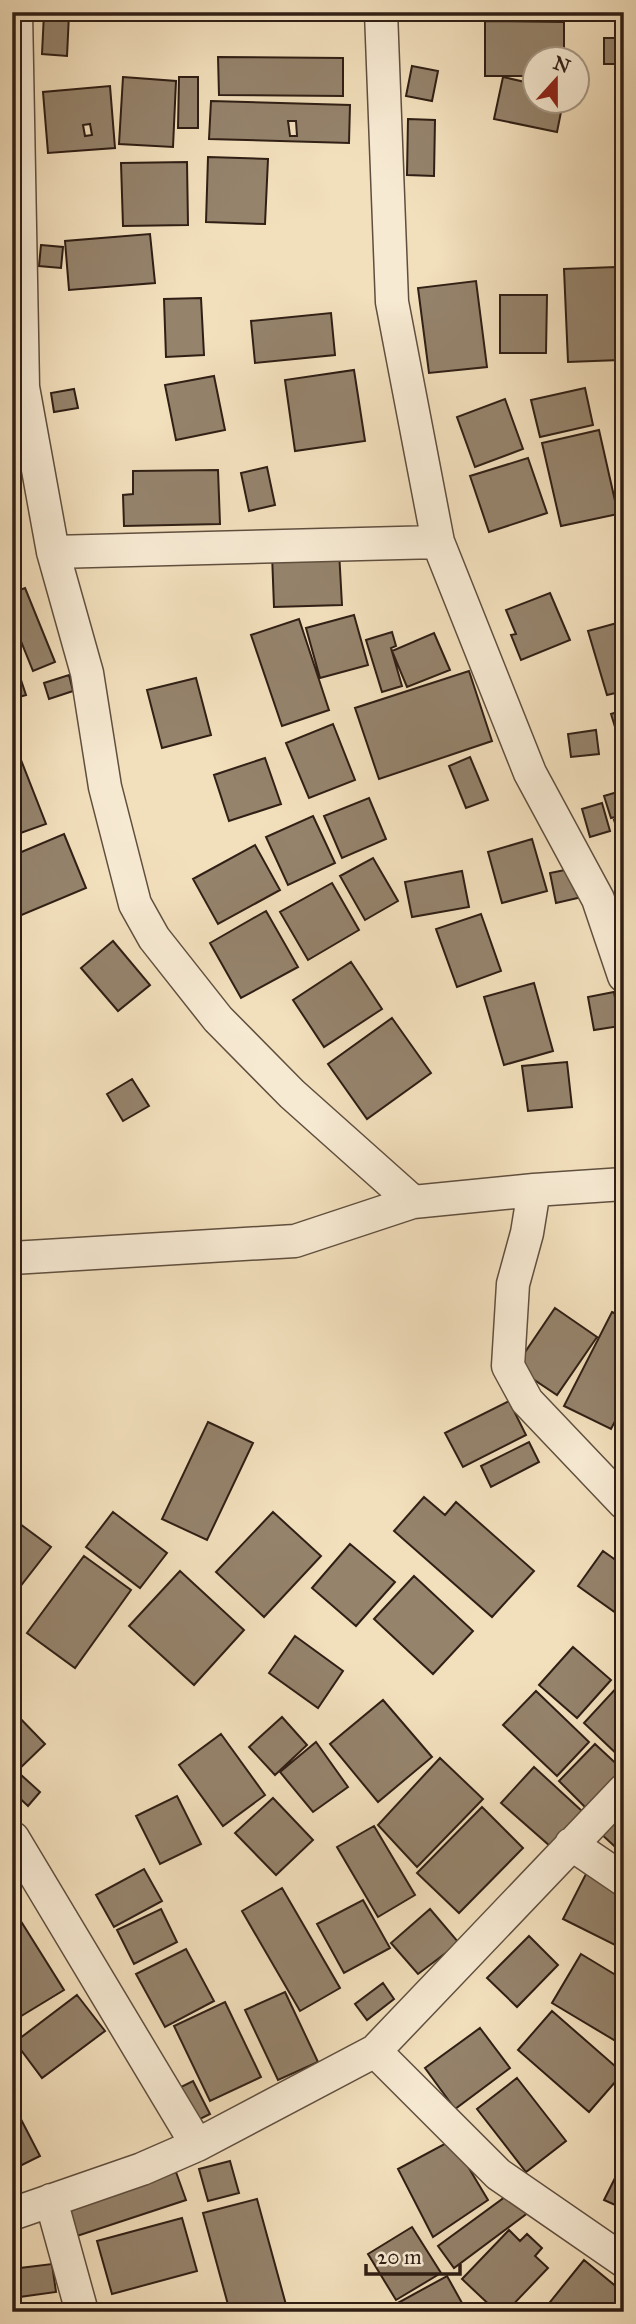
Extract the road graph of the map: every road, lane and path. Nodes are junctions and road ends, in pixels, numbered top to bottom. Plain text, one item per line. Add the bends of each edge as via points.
1 (16, 12) edge
2 (381, 12) edge
3 (18, 388) edge
4 (438, 542) junction
5 (53, 552) junction
6 (623, 972) edge
7 (624, 1184) edge
8 (534, 1190) junction
9 (413, 1202) junction
10 (12, 1258) edge
11 (624, 1503) edge
12 (624, 1790) edge
13 (13, 1838) edge
14 (571, 1844) junction
15 (624, 1880) edge
16 (375, 2051) junction
17 (197, 2145) junction
18 (51, 2200) junction
19 (12, 2214) edge
20 (624, 2261) edge
21 (82, 2312) edge

1 - 3 street
2 - 4 street via 392,302
3 - 5 street
4 - 5 street
4 - 6 street via 530,773 598,899
5 - 9 street via 87,673 105,787 135,904 154,938 227,1029
7 - 8 street
8 - 9 street
8 - 11 street via 513,1284 508,1366 527,1401
9 - 10 street via 296,1241
12 - 14 street
13 - 17 street
14 - 15 street
14 - 16 street
16 - 17 street
16 - 20 street via 498,2174
17 - 18 street
18 - 19 street
18 - 21 street

